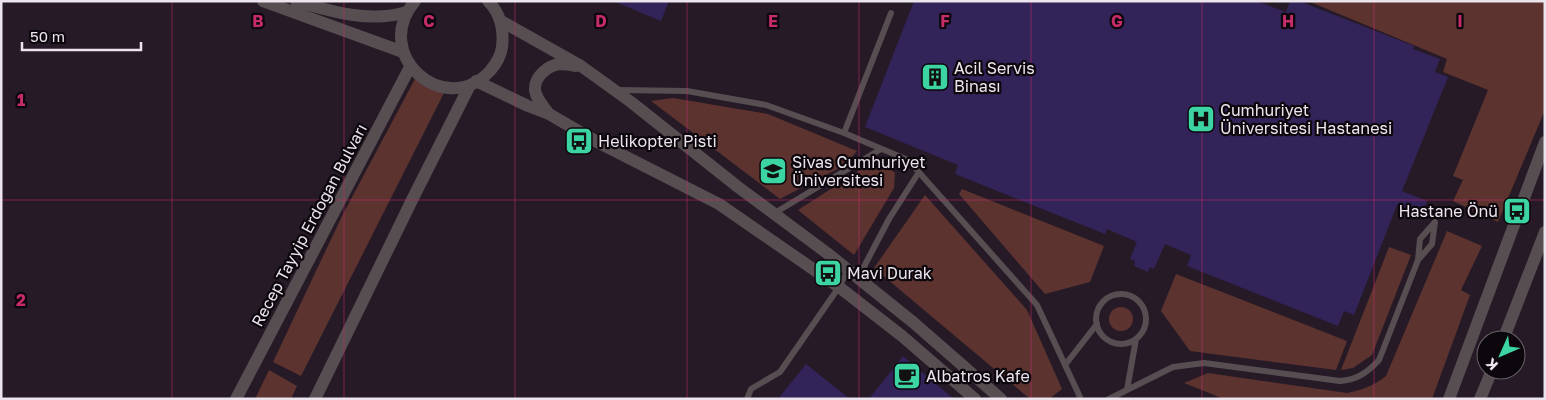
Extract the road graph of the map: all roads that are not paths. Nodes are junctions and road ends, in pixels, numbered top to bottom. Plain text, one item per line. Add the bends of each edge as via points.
1 (263, 1) edge
2 (296, 1) edge
3 (415, 1) edge
4 (492, 3) edge
5 (407, 12) junction
6 (891, 13) dead end
7 (501, 21) junction
8 (403, 52) junction
9 (581, 66) junction
10 (410, 67) junction
11 (473, 83) junction
12 (615, 90) junction
13 (549, 114) junction
14 (844, 133) junction
15 (1545, 142) edge
16 (881, 148) junction
17 (919, 172) junction
18 (773, 214) junction
19 (1545, 232) edge
20 (1418, 260) junction
21 (853, 274) junction
22 (839, 287) junction
23 (1097, 324) junction
24 (1507, 330) edge
25 (1136, 339) junction
26 (1065, 365) junction
27 (1488, 380) edge
28 (1127, 390) junction
29 (236, 399) edge
30 (315, 399) edge
31 (747, 399) edge
32 (975, 399) edge
33 (1001, 399) edge
34 (1079, 399) edge
35 (1109, 399) edge
36 (1449, 399) edge
37 (1480, 399) edge

1 - 8 street
2 - 5 street via 361,16 380,17
3 - 5 street
4 - 7 street
5 - 8 street via 400,37
6 - 14 lane
7 - 9 street
7 - 11 street via 501,52 494,66
8 - 10 street
9 - 12 street
9 - 13 street via 559,64 546,69 538,78 535,89 538,99
10 - 11 street via 437,86 454,88
10 - 29 street, Recep Tayyip Erdoğan Bulvarı
11 - 13 street
11 - 30 street
12 - 14 lane via 687,91 766,105
12 - 18 street
13 - 22 street via 719,204
14 - 16 lane
15 - 36 street
16 - 17 lane via 908,160
16 - 18 lane
17 - 21 lane
17 - 26 lane via 1037,305
18 - 21 street
19 - 24 street
20 - 20 lane via 1432,244 1435,222 1420,239
20 - 28 lane via 1379,360 1355,378 1340,381 1204,363 1173,367
21 - 22 lane
21 - 33 street
22 - 31 lane via 780,372 751,389
22 - 32 street
23 - 25 lane via 1109,341 1123,344
23 - 25 lane via 1102,304 1113,295 1127,295 1139,302 1146,314 1145,328
23 - 26 lane
25 - 28 lane
26 - 34 lane
27 - 37 street
28 - 35 lane

